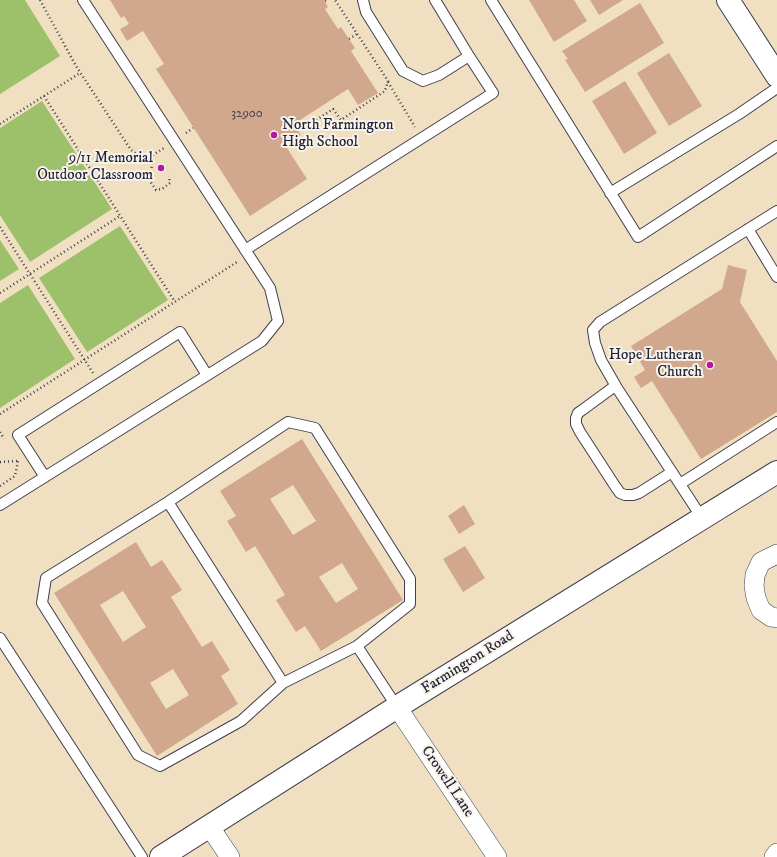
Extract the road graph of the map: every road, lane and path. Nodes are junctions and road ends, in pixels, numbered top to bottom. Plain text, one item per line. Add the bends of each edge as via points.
1 (40, 0) edge
2 (83, 0) edge
3 (335, 0) edge
4 (363, 0) edge
5 (435, 0) edge
6 (491, 0) edge
7 (728, 0) edge
8 (357, 34) junction
9 (349, 39) dead end
10 (469, 56) junction
11 (80, 73) junction
12 (777, 76) edge
13 (388, 81) junction
14 (777, 88) edge
15 (44, 96) junction
16 (0, 124) edge
17 (303, 129) dead end
18 (422, 138) junction
19 (162, 142) dead end
20 (777, 146) edge
21 (152, 155) junction
22 (169, 176) dead end
23 (610, 193) junction
24 (777, 210) edge
25 (120, 216) junction
26 (0, 227) edge
27 (748, 229) junction
28 (245, 250) junction
29 (238, 261) dead end
30 (30, 274) junction
31 (777, 277) edge
32 (0, 293) edge
33 (175, 302) junction
34 (84, 360) junction
35 (207, 375) junction
36 (99, 383) junction
37 (615, 386) junction
38 (0, 414) edge
39 (777, 422) edge
40 (0, 432) edge
41 (7, 444) dead end
42 (15, 455) dead end
43 (672, 472) junction
44 (777, 472) edge
45 (45, 476) junction
46 (680, 484) junction
47 (0, 486) edge
48 (168, 502) junction
49 (0, 505) edge
50 (702, 518) junction
51 (777, 554) edge
52 (777, 618) edge
53 (0, 638) edge
54 (357, 646) junction
55 (283, 683) junction
56 (397, 707) junction
57 (209, 826) junction
58 (777, 853) edge
59 (142, 857) edge
60 (161, 857) edge
61 (230, 857) edge
62 (497, 857) edge
63 (774, 857) edge

1 - 11 path
2 - 28 lane
3 - 8 path
4 - 10 lane via 366,12 403,71 423,81 439,75
5 - 10 lane
6 - 23 lane
7 - 12 street
8 - 9 path
8 - 13 path
10 - 18 lane via 493,94
11 - 15 path
11 - 21 path via 130,150 142,158
13 - 17 path via 385,91 340,120 333,110
13 - 18 path
14 - 23 lane
15 - 16 path
15 - 25 path
18 - 28 lane
19 - 21 path via 165,147
20 - 23 lane via 638,237
21 - 22 path via 150,182 156,190 162,189 170,182
24 - 27 lane
25 - 30 path
25 - 33 path
26 - 30 path
27 - 31 lane
27 - 37 lane via 600,322 593,330 601,360
28 - 35 lane via 270,288 278,321 262,341
29 - 33 path
30 - 32 path
30 - 34 path
33 - 34 path
34 - 36 path
34 - 38 path
35 - 36 lane via 180,332
35 - 45 lane
36 - 45 lane via 18,435
37 - 43 lane
37 - 43 lane via 578,413 576,424 615,486 620,493 633,495
39 - 46 lane
40 - 41 path
42 - 47 path via 18,461 15,476
43 - 46 lane
44 - 50 street, Farmington Road
45 - 49 lane
46 - 50 lane
48 - 54 lane via 288,422 315,428 410,578 410,604
48 - 55 lane
48 - 55 lane via 46,578 42,603 117,722 138,755 160,766 241,721
50 - 56 street, Farmington Road
51 - 52 street via 761,562 755,575 754,586 761,610
53 - 59 lane
54 - 55 lane
54 - 56 lane
56 - 57 street, Farmington Road
56 - 62 street, Crowell Lane
57 - 60 street, Farmington Road
57 - 61 street
58 - 63 street

